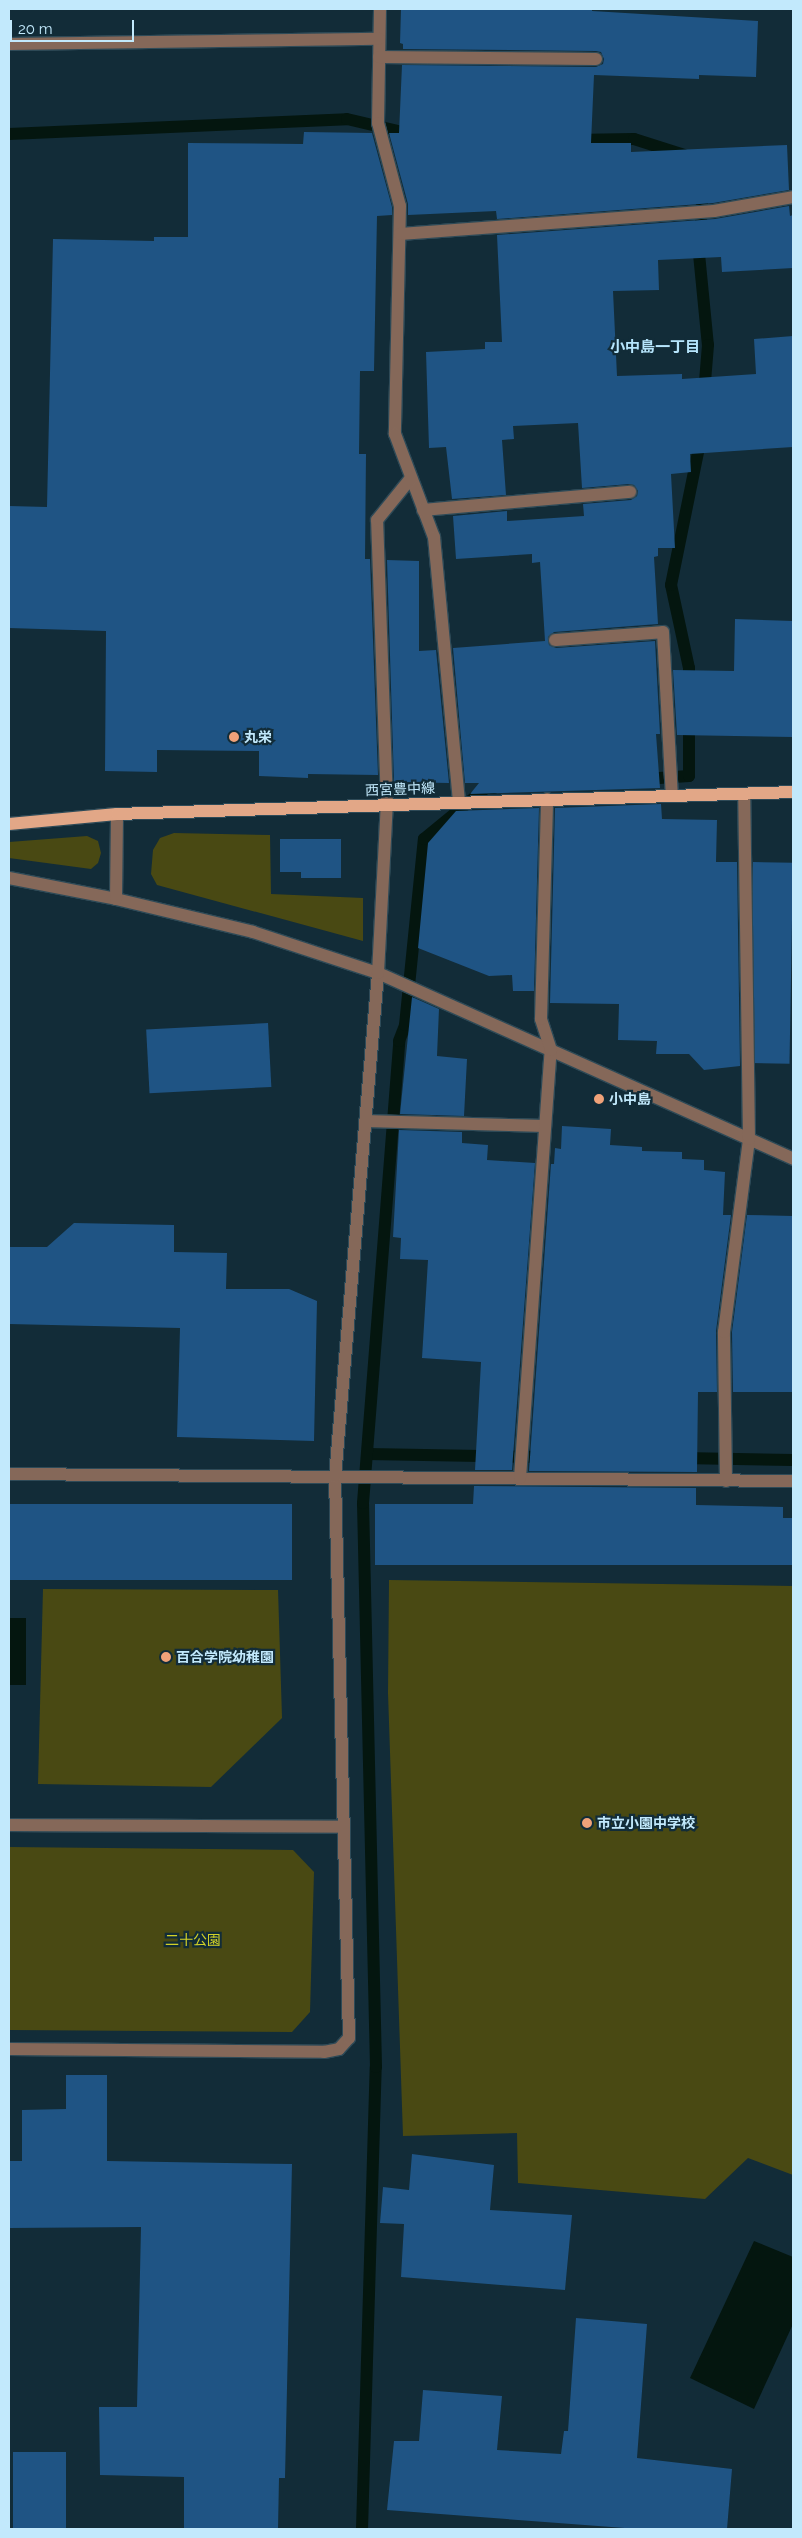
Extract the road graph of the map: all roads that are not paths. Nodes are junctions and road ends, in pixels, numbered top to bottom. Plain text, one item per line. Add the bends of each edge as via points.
1 (380, 9) edge
2 (379, 39) junction
3 (9, 44) edge
4 (379, 57) junction
5 (596, 59) dead end
6 (793, 198) edge
7 (400, 234) junction
8 (411, 478) junction
9 (630, 492) dead end
10 (423, 510) junction
11 (555, 640) dead end
12 (793, 792) edge
13 (744, 794) junction
14 (672, 796) junction
15 (547, 799) junction
16 (459, 802) junction
17 (387, 804) junction
18 (117, 814) junction
19 (9, 824) edge
20 (9, 878) edge
21 (116, 898) junction
22 (378, 973) junction
23 (551, 1050) junction
24 (365, 1121) junction
25 (546, 1126) junction
26 (749, 1139) junction
27 (793, 1159) edge
28 (9, 1474) edge
29 (335, 1477) junction
30 (520, 1478) junction
31 (726, 1481) junction
32 (793, 1481) edge
33 (9, 1825) edge
34 (344, 1827) junction
35 (9, 2049) edge

1 - 2 street
2 - 3 street
2 - 4 street
4 - 5 street
4 - 7 street via 378,123 400,206
6 - 7 street via 714,211
7 - 8 street via 395,434
8 - 10 street
8 - 17 street via 377,520
9 - 10 street
10 - 16 street via 434,537
11 - 14 street via 663,632
12 - 13 main road, 西宮豊中線
13 - 14 main road, 西宮豊中線
13 - 26 street
14 - 15 main road, 西宮豊中線
15 - 16 main road, 西宮豊中線
15 - 23 street via 542,1018
16 - 17 main road, 西宮豊中線
17 - 18 main road, 西宮豊中線
17 - 22 street
18 - 19 main road, 西宮豊中線
18 - 21 street
20 - 21 street
21 - 22 street via 253,932
22 - 23 street
22 - 24 street
23 - 25 street
23 - 26 street
24 - 25 street
24 - 29 street
25 - 30 street
26 - 27 street
26 - 31 street via 724,1332
28 - 29 street
29 - 30 street
29 - 34 street
30 - 31 street
31 - 32 street
33 - 34 street
34 - 35 street via 349,2030 348,2038 339,2049 324,2052

